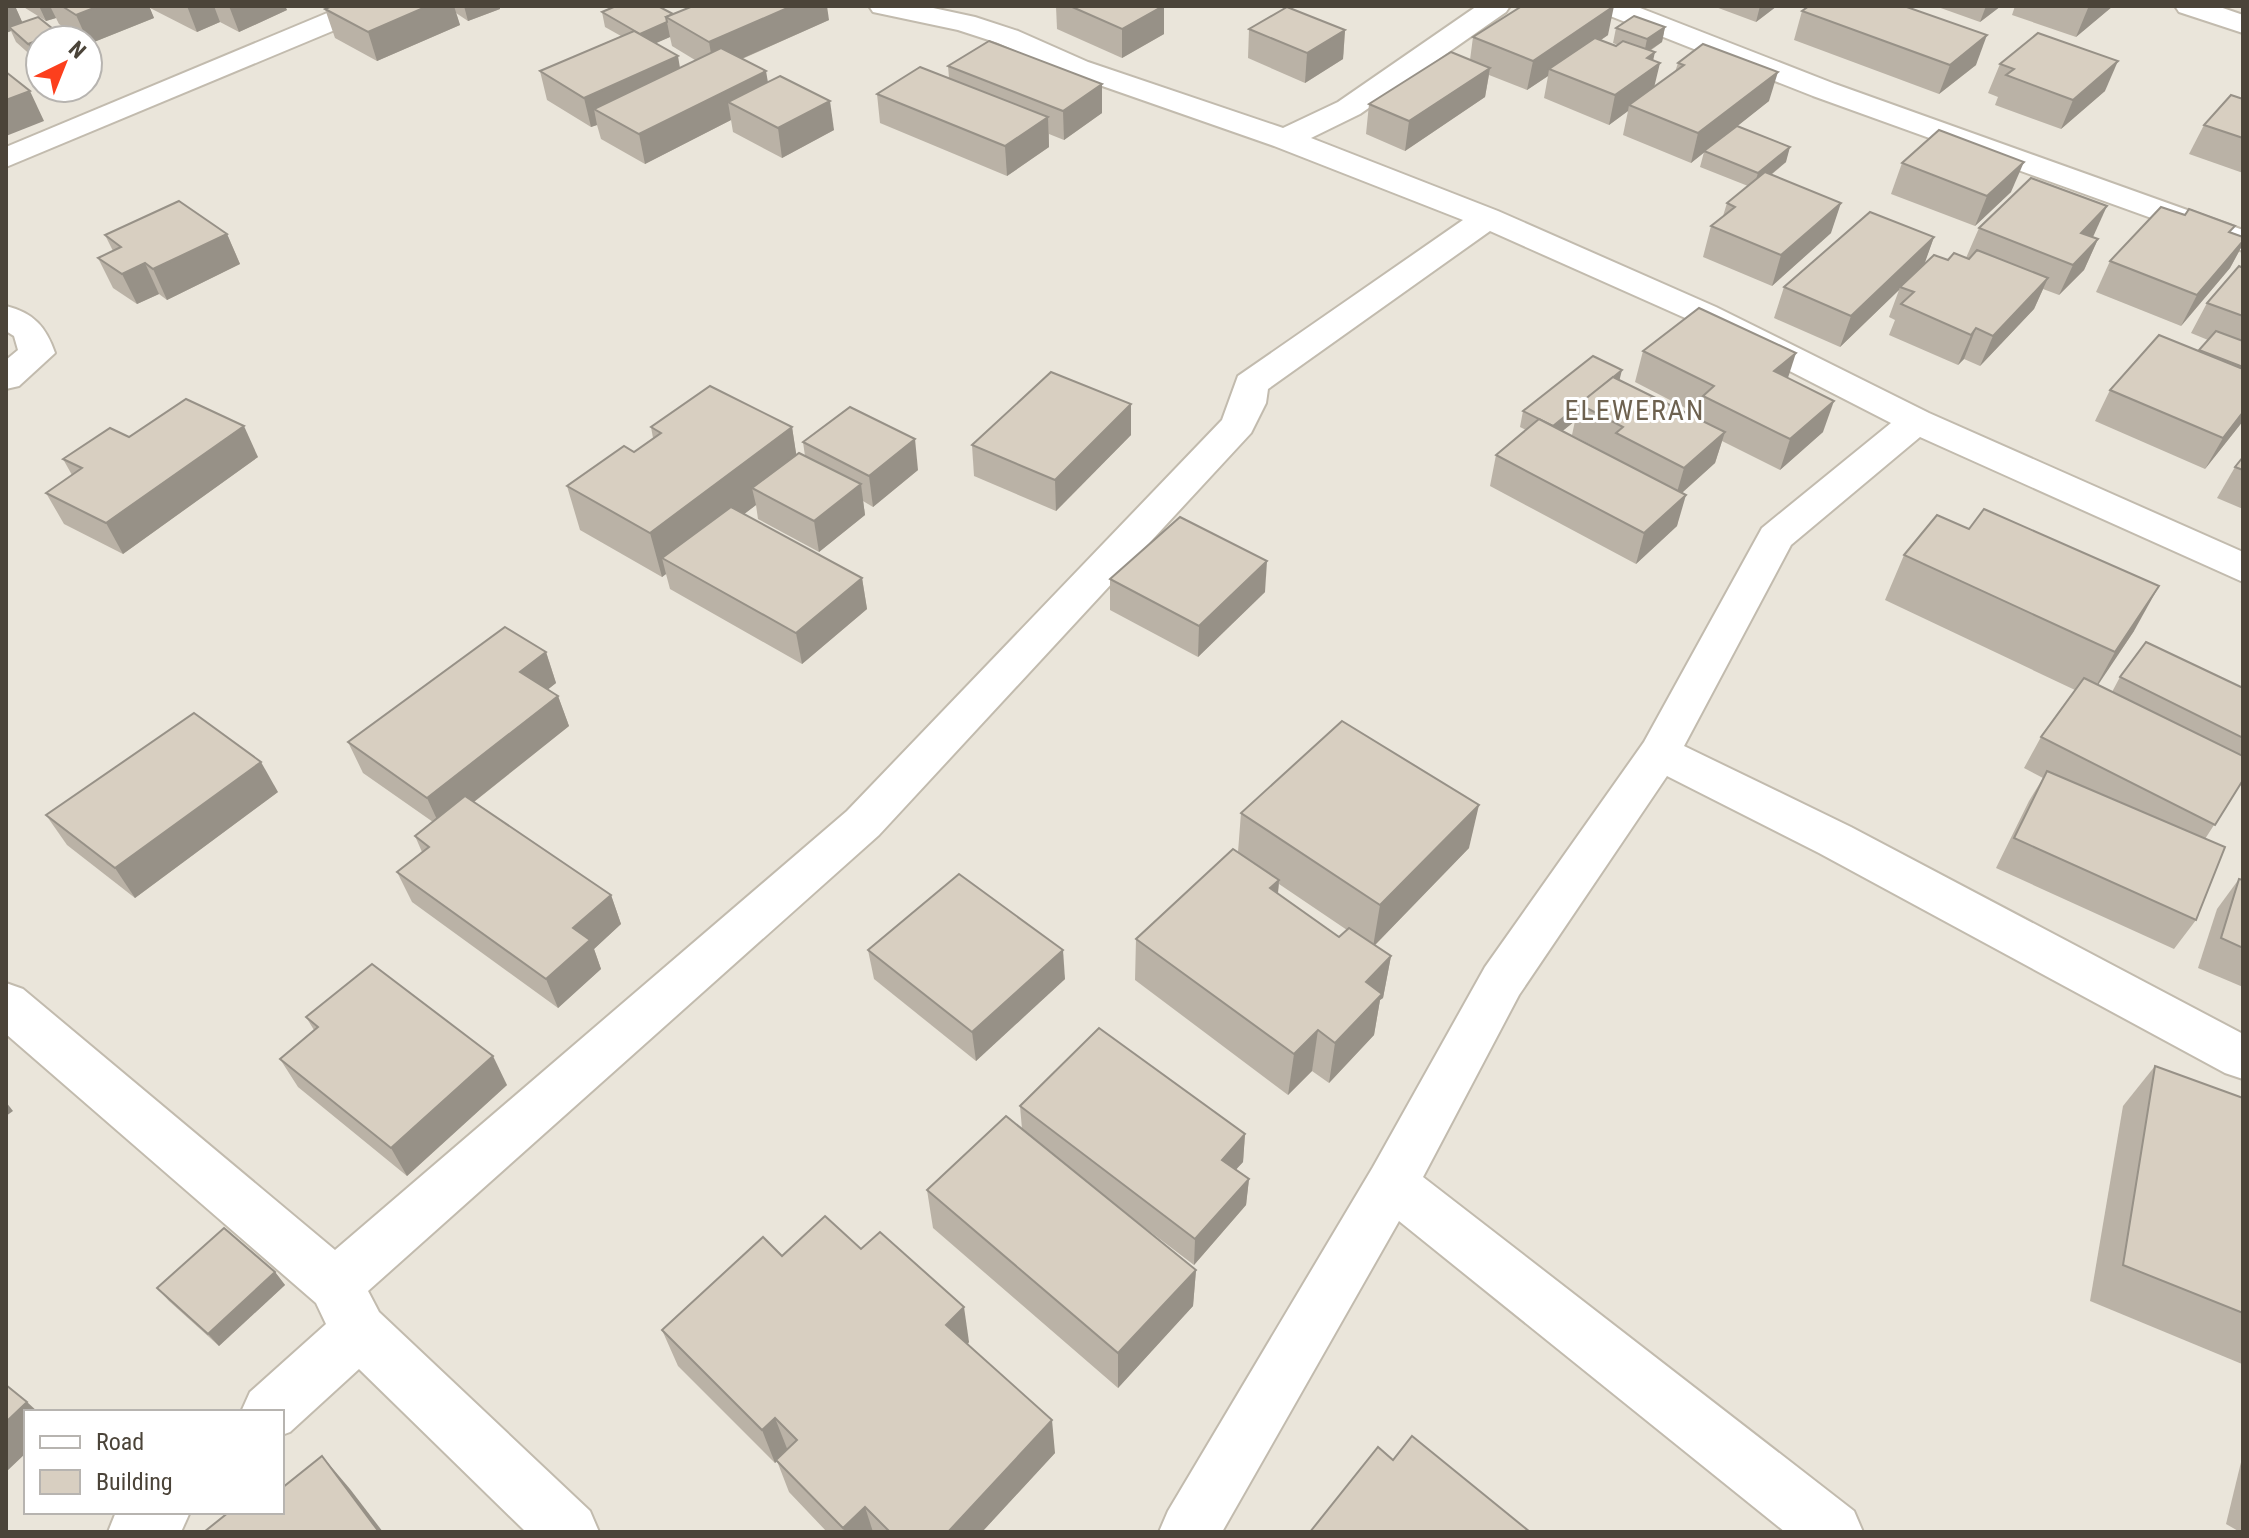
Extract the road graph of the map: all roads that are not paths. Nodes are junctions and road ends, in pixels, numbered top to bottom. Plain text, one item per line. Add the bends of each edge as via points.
1 (368, 6) edge
2 (883, 6) edge
3 (1496, 6) edge
4 (1610, 6) edge
5 (2189, 6) edge
6 (974, 14) edge
7 (2243, 24) edge
8 (1285, 139) junction
9 (6, 158) edge
10 (1487, 218) junction
11 (2243, 241) edge
12 (6, 316) edge
13 (6, 378) edge
14 (1916, 421) junction
15 (2243, 568) edge
16 (1659, 753) junction
17 (6, 1004) edge
18 (2243, 1058) edge
19 (1392, 1184) junction
20 (347, 1308) junction
21 (271, 1410) edge
22 (158, 1514) edge
23 (138, 1532) edge
24 (569, 1532) edge
25 (1189, 1532) edge
26 (1833, 1532) edge

1 - 9 street
2 - 6 street
3 - 8 street via 1349,108
4 - 11 street via 1824,90
5 - 7 street
6 - 8 street via 1008,37 1092,73
8 - 10 street
10 - 14 street via 1704,314
10 - 20 street via 1251,384 1238,425 863,823
12 - 13 street via 30,331 37,353
14 - 15 street
14 - 16 street via 1776,537
16 - 18 street via 1835,840
16 - 19 street via 1502,981
17 - 20 street
19 - 25 street
19 - 26 street
20 - 21 street
20 - 24 street
22 - 23 street

